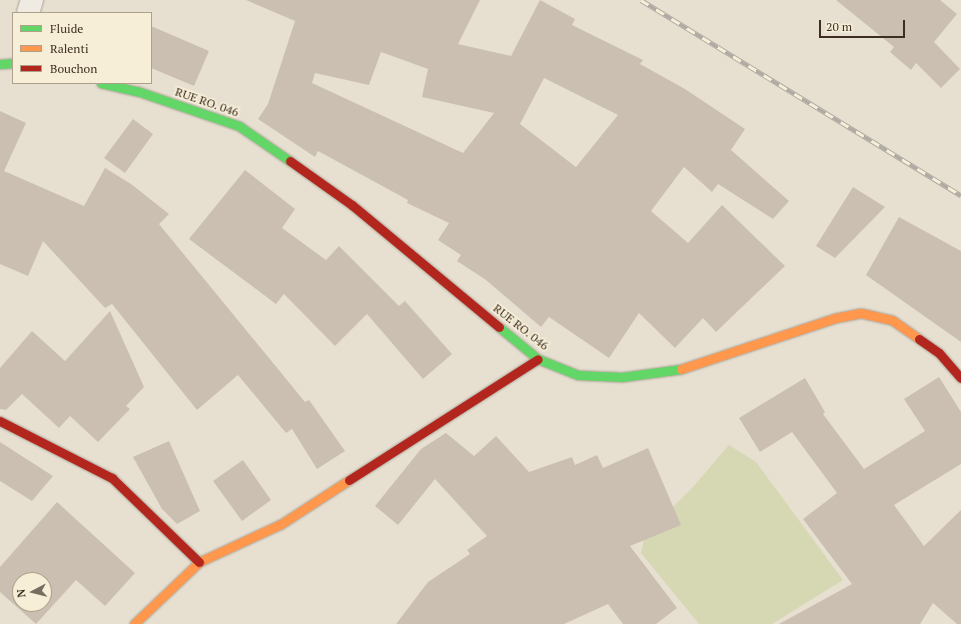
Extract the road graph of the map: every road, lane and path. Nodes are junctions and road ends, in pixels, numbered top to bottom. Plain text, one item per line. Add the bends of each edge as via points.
1 (32, 0) edge
2 (28, 12) edge
3 (12, 63) edge
4 (0, 64) edge
5 (106, 84) edge
6 (538, 359) junction
7 (961, 378) edge
8 (0, 421) edge
9 (199, 562) junction
10 (134, 624) edge

1 - 2 street
3 - 4 street
5 - 6 street, RUE RO. 046 via 137,91 239,126 352,205
6 - 7 street, RUE RO. 046 via 578,375 622,377 685,369 835,318 862,313 892,320 939,354
6 - 9 street via 281,524
8 - 9 street via 112,478
9 - 10 street

